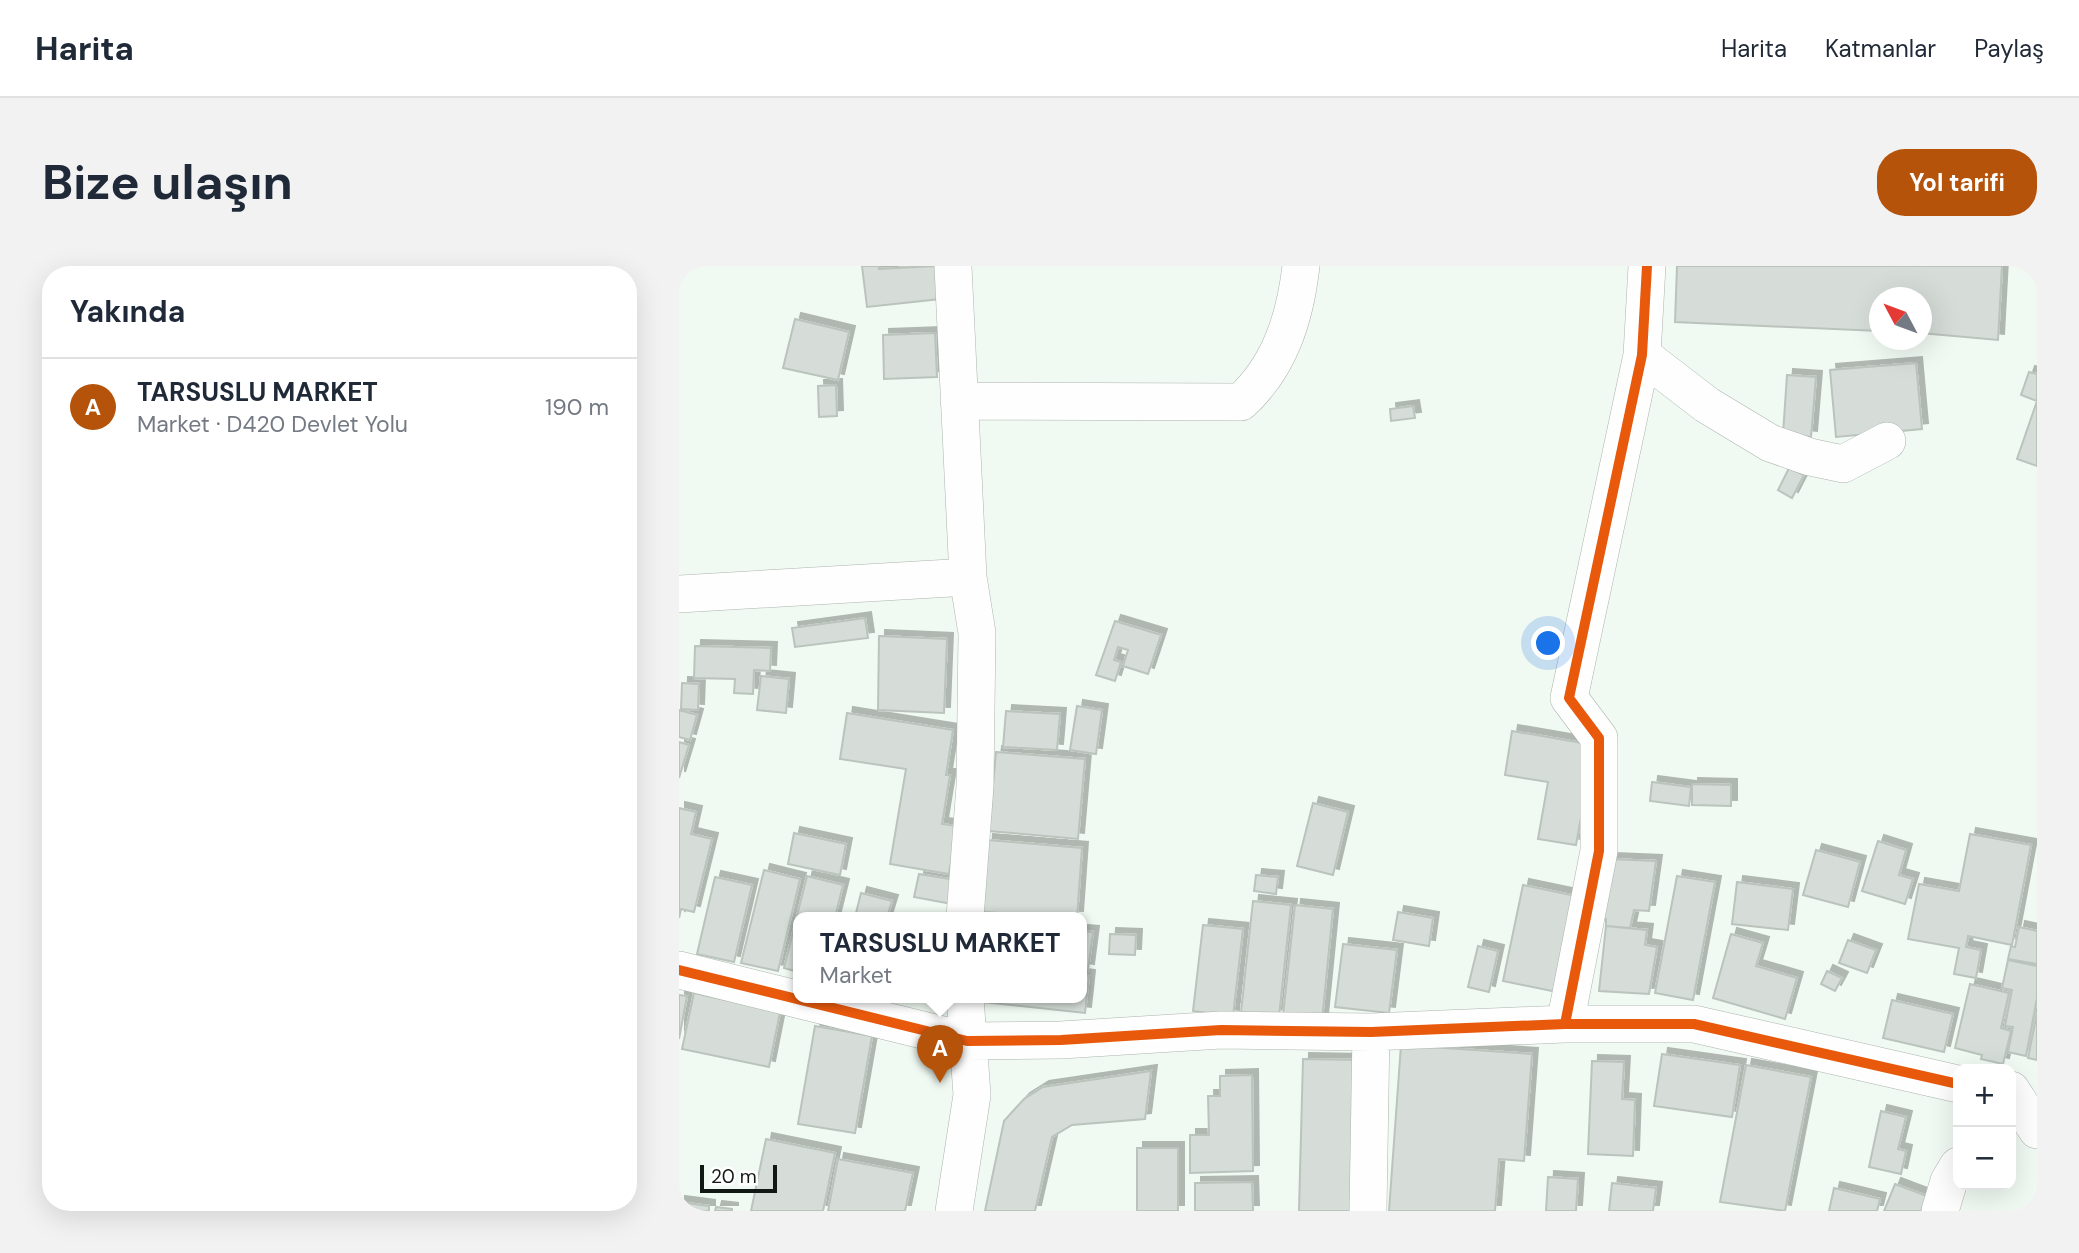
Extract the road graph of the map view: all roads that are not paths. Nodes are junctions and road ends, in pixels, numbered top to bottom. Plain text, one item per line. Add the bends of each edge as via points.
1 (953, 266) edge
2 (1301, 266) edge
3 (1647, 266) edge
4 (1641, 355) junction
5 (959, 401) junction
6 (1887, 441) dead end
7 (968, 577) junction
8 (679, 594) edge
9 (965, 912) edge
10 (679, 970) edge
11 (793, 998) edge
12 (813, 1003) edge
13 (965, 1003) edge
14 (1565, 1024) junction
15 (1371, 1032) junction
16 (967, 1041) junction
17 (1953, 1083) edge
18 (2016, 1089) edge
19 (2037, 1089) edge
20 (2016, 1097) edge
21 (2037, 1130) edge
22 (1953, 1174) edge
23 (954, 1211) edge
24 (1368, 1211) edge
25 (1940, 1211) edge

1 - 5 street
2 - 5 street via 1286,339 1260,385 1241,402
3 - 4 street
4 - 6 street via 1707,405 1770,443 1796,453 1843,464
4 - 14 street via 1569,698 1599,738 1599,851
5 - 7 street
7 - 8 street
7 - 9 street via 977,633 978,699
10 - 11 street
12 - 16 street
13 - 16 street
14 - 15 street
14 - 17 street via 1694,1024
15 - 16 street via 1220,1030
15 - 24 street
16 - 23 street via 972,1095
18 - 19 street
20 - 21 street
22 - 25 street

